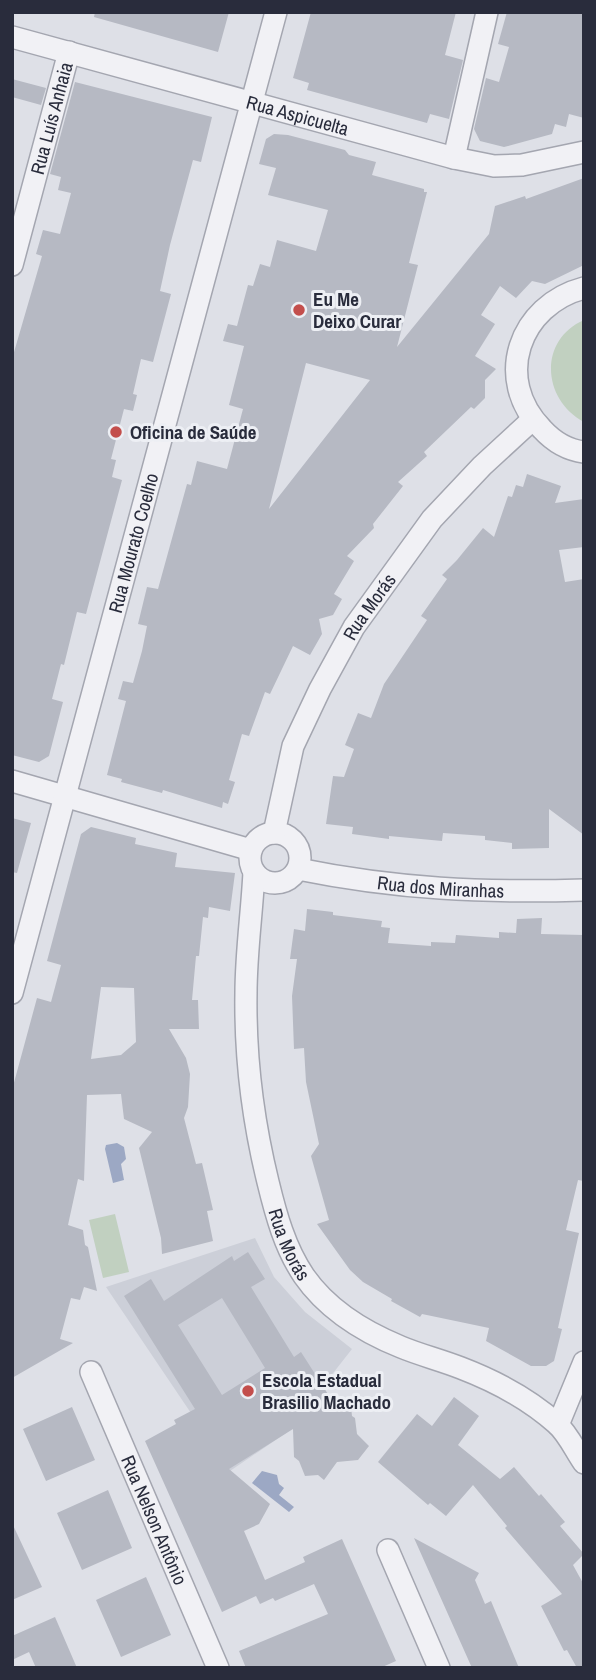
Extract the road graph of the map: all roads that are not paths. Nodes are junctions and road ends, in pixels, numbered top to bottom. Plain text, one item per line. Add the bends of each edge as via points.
1 (276, 12) edge
2 (487, 12) edge
3 (12, 37) edge
4 (69, 52) junction
5 (252, 102) junction
6 (584, 152) edge
7 (454, 158) junction
8 (12, 265) edge
9 (584, 288) edge
10 (532, 419) junction
11 (584, 452) edge
12 (12, 781) edge
13 (65, 795) junction
14 (274, 833) junction
15 (251, 850) junction
16 (298, 869) junction
17 (254, 872) junction
18 (584, 890) edge
19 (12, 993) edge
20 (584, 1362) edge
21 (91, 1372) dead end
22 (558, 1425) junction
23 (584, 1463) edge
24 (388, 1550) dead end
25 (218, 1668) edge
26 (439, 1668) edge

1 - 5 street, Rua Mourato Coelho
2 - 7 street
3 - 4 street, Rua Aspicuelta
4 - 5 street, Rua Aspicuelta
4 - 8 street, Rua Luís Anhaia
5 - 7 street, Rua Aspicuelta
5 - 13 street, Rua Mourato Coelho
6 - 7 street, Rua Aspicuelta via 522,165 494,166
9 - 10 street via 565,293 541,310 524,334 518,383
10 - 11 street via 551,439
10 - 14 street, Rua Morás via 432,519 354,627 293,746
12 - 13 street
13 - 15 street
13 - 19 street, Rua Mourato Coelho
14 - 15 street via 260,838
14 - 16 street via 294,841 300,855
15 - 17 street
16 - 17 street via 279,883
16 - 18 street, Rua dos Miranhas via 423,888
17 - 22 street, Rua Morás via 246,992 254,1108 277,1217 294,1258 329,1304 361,1328 512,1391
20 - 22 street
21 - 25 street, Rua Nelson Antônio
22 - 23 street, Rua Morás
24 - 26 street

